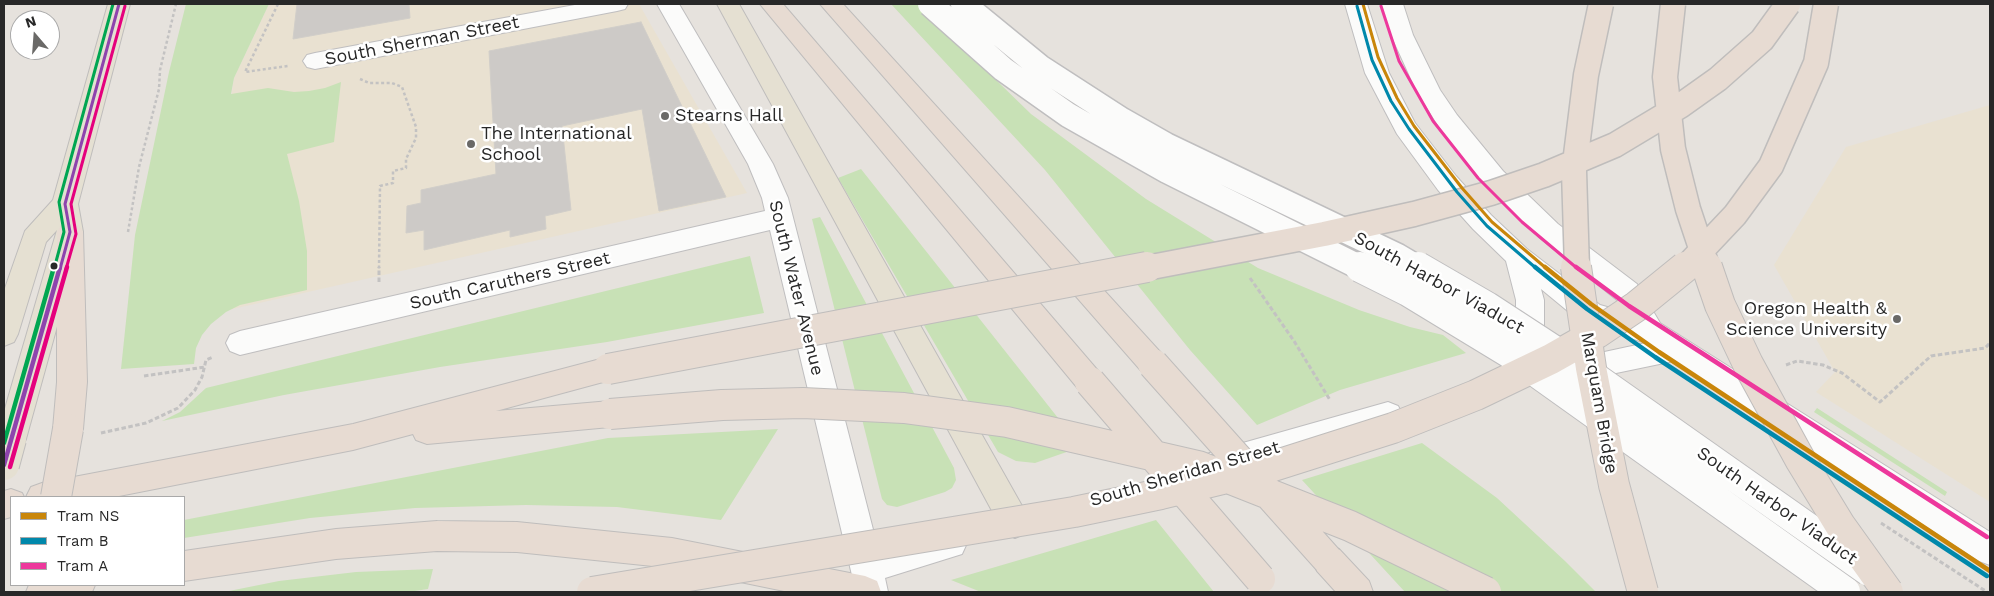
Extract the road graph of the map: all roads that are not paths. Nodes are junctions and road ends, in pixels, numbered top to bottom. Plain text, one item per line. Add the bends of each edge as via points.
1 (119, 4) edge
2 (617, 4) edge
3 (668, 4) edge
4 (728, 4) edge
5 (771, 4) edge
6 (831, 4) edge
7 (930, 4) edge
8 (963, 4) edge
9 (1356, 4) edge
10 (1392, 4) edge
11 (1601, 4) edge
12 (1673, 4) edge
13 (1788, 4) edge
14 (1826, 4) edge
15 (315, 61) dead end
16 (65, 204) junction
17 (780, 218) junction
18 (70, 232) junction
19 (1518, 256) junction
20 (1651, 331) junction
21 (4, 334) edge
22 (240, 343) road end
23 (1678, 348) junction
24 (1505, 384) junction
25 (353, 437) junction
26 (8, 452) edge
27 (47, 496) edge
28 (56, 496) edge
29 (1015, 523) junction
30 (1990, 550) edge
31 (185, 566) edge
32 (868, 584) edge
33 (74, 586) edge
34 (1266, 586) edge
35 (42, 592) edge
36 (592, 592) edge
37 (1357, 592) edge
38 (1486, 592) edge
39 (1643, 592) edge
40 (1845, 592) edge
41 (1888, 592) edge
42 (1899, 592) edge

1 - 16 main road
2 - 15 street, South Sherman Street
3 - 17 street, South Water Avenue via 760,164
4 - 29 main road
5 - 34 highway, bridge
6 - 37 highway, bridge
7 - 40 street, South Harbor Viaduct, bridge via 1003,68 1075,119 1167,171 1408,291 1510,353
8 - 42 street, South Harbor Viaduct, bridge via 1040,67 1122,120 1166,145 1398,256 1494,311 1585,371
9 - 19 street via 1377,73 1406,128 1447,184
10 - 20 street via 1402,35 1429,92 1474,154 1549,231 1627,292
11 - 39 highway, Marquam Bridge, bridge via 1586,75 1574,171 1575,257 1591,368 1614,485
12 - 41 highway, bridge via 1665,78 1673,149 1688,209 1720,305 1801,461 1840,525
13 - 25 highway, bridge via 1762,40 1718,79 1680,106 1616,145 1490,193 1324,234 608,369
14 - 36 highway, bridge via 1816,63 1801,101 1771,166 1735,215 1687,266 1637,306 1551,359 1476,395 1393,428 1264,469 1161,494 1074,512
16 - 18 main road
16 - 21 main road via 34,238
17 - 22 street, South Caruthers Street
17 - 32 street, South Water Avenue
18 - 26 main road
18 - 28 highway, bridge via 72,382 82,431
19 - 20 street via 1591,314
19 - 24 street via 1530,300 1530,326 1523,349
20 - 23 street
23 - 24 street, South Sheridan Street
23 - 30 street
24 - 29 street, South Sheridan Street
25 - 27 highway
25 - 38 highway, bridge via 610,414 803,403 904,408 1007,422 1198,466 1350,526
29 - 32 street, South Sheridan Street
31 - 32 highway, bridge via 336,544 438,536 517,537 672,553
33 - 35 highway

